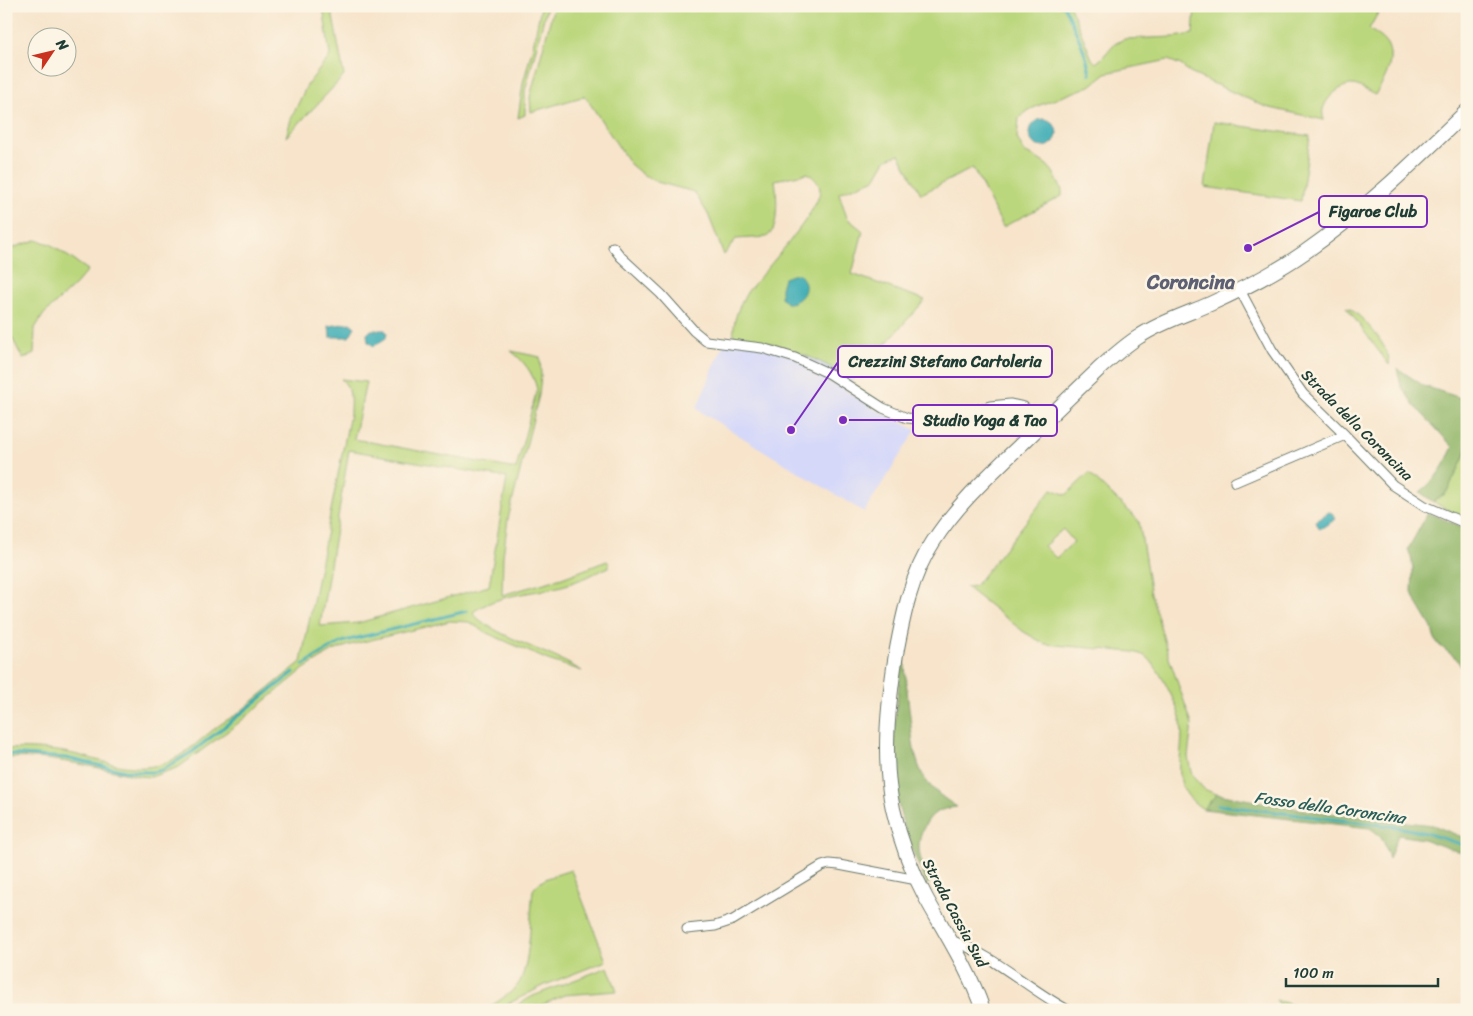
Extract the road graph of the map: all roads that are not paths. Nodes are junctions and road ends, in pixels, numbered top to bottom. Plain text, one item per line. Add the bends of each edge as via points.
1 (1467, 111) edge
2 (613, 246) dead end
3 (1240, 290) junction
4 (1042, 424) junction
5 (1345, 435) junction
6 (1235, 482) dead end
7 (1467, 524) edge
8 (917, 880) junction
9 (687, 929) dead end
10 (950, 940) junction
11 (983, 1010) edge
12 (1068, 1010) edge

1 - 3 main road, Strada Cassia Sud via 1342,224 1304,253
2 - 4 street via 620,257 706,341 762,348 795,358 830,374 883,408 907,418 940,419 1010,404 1024,407
3 - 4 main road, Strada Cassia Sud via 1139,336
3 - 5 street, Strada della Coroncina via 1262,334 1298,389
4 - 8 main road, Strada Cassia Sud via 974,490 945,524 925,554 910,592 893,672 887,751 893,809
5 - 6 street
5 - 7 street, Strada della Coroncina via 1393,485 1425,506
8 - 9 street via 839,865 822,866 733,920
8 - 10 main road, Strada Cassia Sud
10 - 11 main road, Strada Cassia Sud via 970,975
10 - 12 street via 972,948

